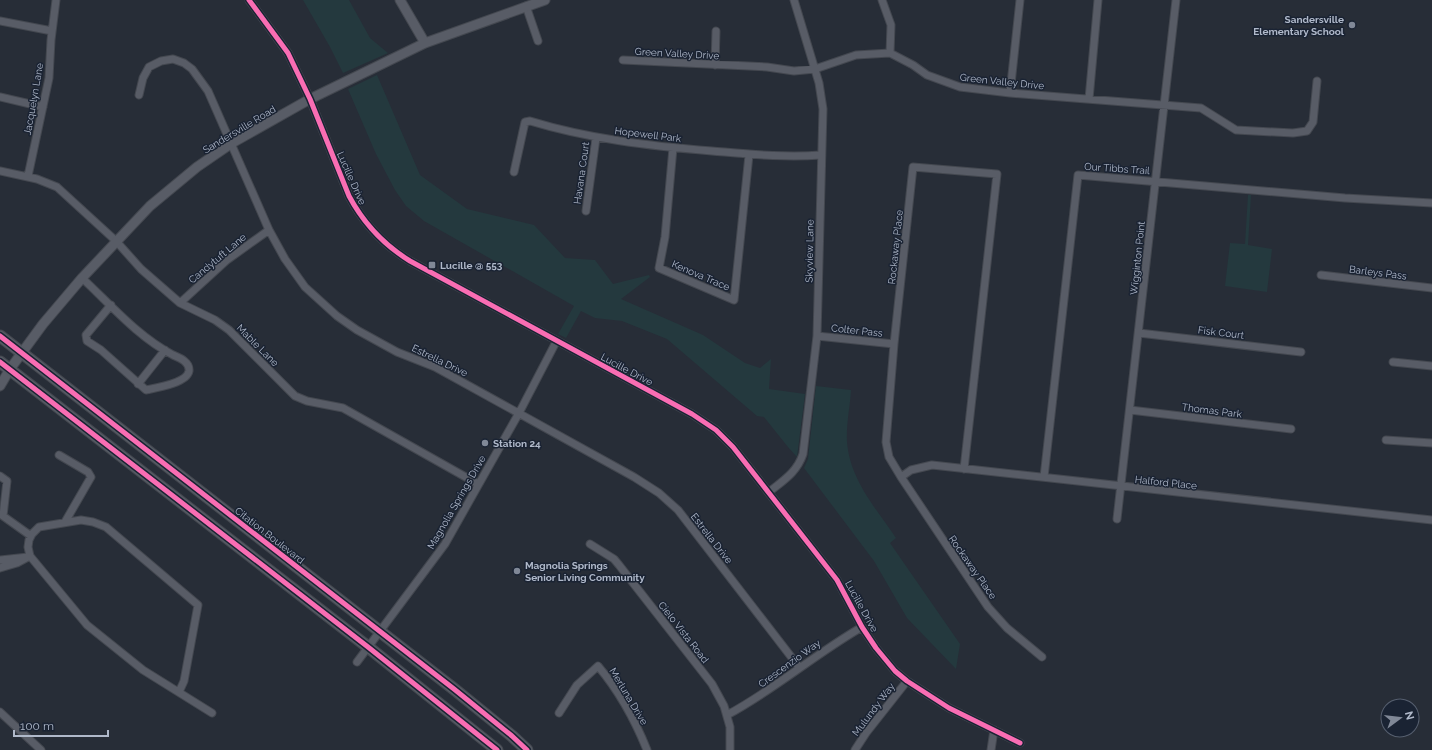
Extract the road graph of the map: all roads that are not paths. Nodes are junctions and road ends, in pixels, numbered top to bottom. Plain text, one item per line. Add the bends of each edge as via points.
1 (56, 0) edge
2 (249, 0) edge
3 (400, 0) edge
4 (545, 0) edge
5 (794, 0) edge
6 (882, 0) edge
7 (1020, 0) edge
8 (1098, 0) edge
9 (1176, 0) edge
10 (526, 6) junction
11 (0, 21) edge
12 (52, 31) junction
13 (716, 31) dead end
14 (538, 41) dead end
15 (425, 43) junction
16 (890, 53) junction
17 (623, 60) dead end
18 (715, 65) junction
19 (815, 68) junction
20 (1316, 81) dead end
21 (1010, 93) junction
22 (139, 95) dead end
23 (0, 97) edge
24 (1089, 99) junction
25 (310, 100) junction
26 (1164, 105) junction
27 (43, 107) junction
28 (596, 138) junction
29 (232, 143) junction
30 (673, 148) junction
31 (749, 154) junction
32 (821, 155) junction
33 (0, 171) edge
34 (514, 172) dead end
35 (28, 176) junction
36 (1156, 181) junction
37 (1432, 203) edge
38 (586, 211) dead end
39 (269, 230) junction
40 (116, 241) junction
41 (1321, 275) dead end
42 (82, 278) junction
43 (1432, 288) edge
44 (180, 303) junction
45 (111, 305) junction
46 (1139, 332) junction
47 (0, 336) edge
48 (817, 336) junction
49 (556, 342) junction
50 (894, 344) junction
51 (165, 350) junction
52 (1301, 352) dead end
53 (22, 353) junction
54 (0, 362) edge
55 (1393, 362) dead end
56 (1432, 366) edge
57 (5, 372) edge
58 (138, 384) junction
59 (0, 386) edge
60 (1130, 410) junction
61 (519, 413) junction
62 (1292, 429) dead end
63 (1386, 440) dead end
64 (1432, 443) edge
65 (59, 455) dead end
66 (964, 469) junction
67 (0, 476) edge
68 (901, 477) junction
69 (1044, 477) junction
70 (478, 484) junction
71 (1121, 487) junction
72 (769, 492) junction
73 (1118, 519) dead end
74 (1432, 520) edge
75 (65, 522) junction
76 (31, 536) junction
77 (590, 544) dead end
78 (30, 556) junction
79 (0, 560) edge
80 (0, 568) edge
81 (862, 627) junction
82 (379, 631) junction
83 (368, 647) junction
84 (1042, 657) dead end
85 (357, 662) dead end
86 (799, 667) junction
87 (907, 681) junction
88 (179, 692) junction
89 (0, 712) edge
90 (212, 713) dead end
91 (559, 713) dead end
92 (727, 715) junction
93 (994, 730) junction
94 (1020, 743) dead end
95 (41, 750) edge
96 (497, 750) edge
97 (527, 750) edge
98 (647, 750) edge
99 (730, 750) edge
100 (855, 750) edge
101 (991, 750) edge

1 - 12 street, Jacquelyn Lane
2 - 25 street, Lucille Drive via 288,53
3 - 15 street
4 - 10 street, Sandersville Road
5 - 19 street, Skyview Lane
6 - 16 street via 891,24
7 - 21 street
8 - 24 street
9 - 26 street, Wigginton Point
10 - 14 street
10 - 15 street, Sandersville Road
11 - 12 street
12 - 27 street, Jacquelyn Lane via 49,78
13 - 18 street
15 - 25 street, Sandersville Road
16 - 19 street, Green Valley Drive via 856,55
16 - 21 street, Green Valley Drive via 927,75 952,85
17 - 18 street, Green Valley Drive
18 - 19 street, Green Valley Drive via 794,71
19 - 32 street, Skyview Lane via 820,83 823,109
20 - 26 street, Green Valley Drive via 1313,122 1307,131 1293,133 1236,130 1201,108
21 - 24 street, Green Valley Drive
22 - 29 street, Estrella Drive via 142,78 149,67 173,59 184,63 192,69 208,91
23 - 27 street
24 - 26 street, Green Valley Drive
25 - 29 street, Sandersville Road
25 - 49 street, Lucille Drive via 349,196 356,210 378,237 410,261
26 - 36 street, Wigginton Point
27 - 35 street, Jacquelyn Lane
28 - 30 street, Hopewell Park
28 - 34 street, Hopewell Park via 526,122
28 - 38 street, Havana Court
29 - 39 street, Estrella Drive
29 - 40 street, Sandersville Road via 168,190
30 - 31 street, Hopewell Park
30 - 31 street, Kenova Trace via 665,237 659,268 734,300
31 - 32 street, Hopewell Park
32 - 48 street, Skyview Lane
33 - 35 street, Mable Lane
35 - 40 street, Mable Lane via 57,187
36 - 37 street, Our Tibbs Trail via 1329,197
36 - 46 street, Wigginton Point
36 - 69 street, Our Tibbs Trail via 1078,175
39 - 44 street, Candytuft Lane via 227,260
39 - 61 street, Estrella Drive via 305,287 337,316 397,352 435,367
40 - 42 street, Sandersville Road
40 - 44 street, Mable Lane via 141,269
41 - 43 street, Barleys Pass
42 - 45 street
42 - 53 street, Sandersville Road
44 - 70 street, Mable Lane via 229,330 295,396 343,408
45 - 51 street
45 - 58 street via 86,335 87,341 101,350
46 - 52 street, Fisk Court
46 - 60 street, Wigginton Point
47 - 53 main road, Citation Boulevard
48 - 50 street, Colter Pass
48 - 72 street, Skyview Lane via 800,464 792,474
49 - 61 street, Magnolia Springs Drive
49 - 72 street, Lucille Drive via 692,414 716,430 733,446
50 - 66 street, Rockaway Place via 913,167 997,174
50 - 68 street, Rockaway Place via 886,442 889,457
51 - 58 street
51 - 58 street via 184,360 189,366 189,373 185,378 146,390
53 - 57 street, Sandersville Road
53 - 82 main road, Citation Boulevard
54 - 57 main road
55 - 56 street
57 - 59 street, Sandersville Road
57 - 83 main road
60 - 62 street, Thomas Park
60 - 71 street, Wigginton Point
61 - 70 street, Magnolia Springs Drive
61 - 86 street, Estrella Drive via 634,477 669,501
63 - 64 street
65 - 75 street via 88,472 91,477
66 - 68 street, Halford Place via 932,465 911,470
66 - 69 street, Halford Place
67 - 76 street via 7,481 3,516
68 - 84 street, Rockaway Place via 988,607 1007,628
69 - 71 street, Halford Place
70 - 82 street, Magnolia Springs Drive via 445,544
71 - 73 street, Wigginton Point
71 - 74 street, Halford Place
72 - 81 street, Lucille Drive via 837,580
75 - 76 street via 39,527
75 - 88 street via 81,520 106,527 198,605 184,681
76 - 78 street via 28,547
77 - 92 street, Cielo Vista Road via 620,565 712,684
78 - 79 street
78 - 80 street via 17,564
78 - 88 street via 86,625 143,670
81 - 86 street, Crescenzio Way
81 - 87 street, Lucille Drive via 876,648
82 - 83 street, Magnolia Springs Drive
82 - 97 main road, Citation Boulevard
83 - 85 street, Magnolia Springs Drive
83 - 96 main road
86 - 92 street, Crescenzio Way via 759,697
87 - 93 street, Lucille Drive via 949,708
87 - 100 street, Mulundy Way
88 - 90 street
89 - 95 street
91 - 98 street, Merluna Drive via 577,684 598,666 632,718
92 - 99 street, Cielo Vista Road
93 - 94 street, Lucille Drive
93 - 101 street

